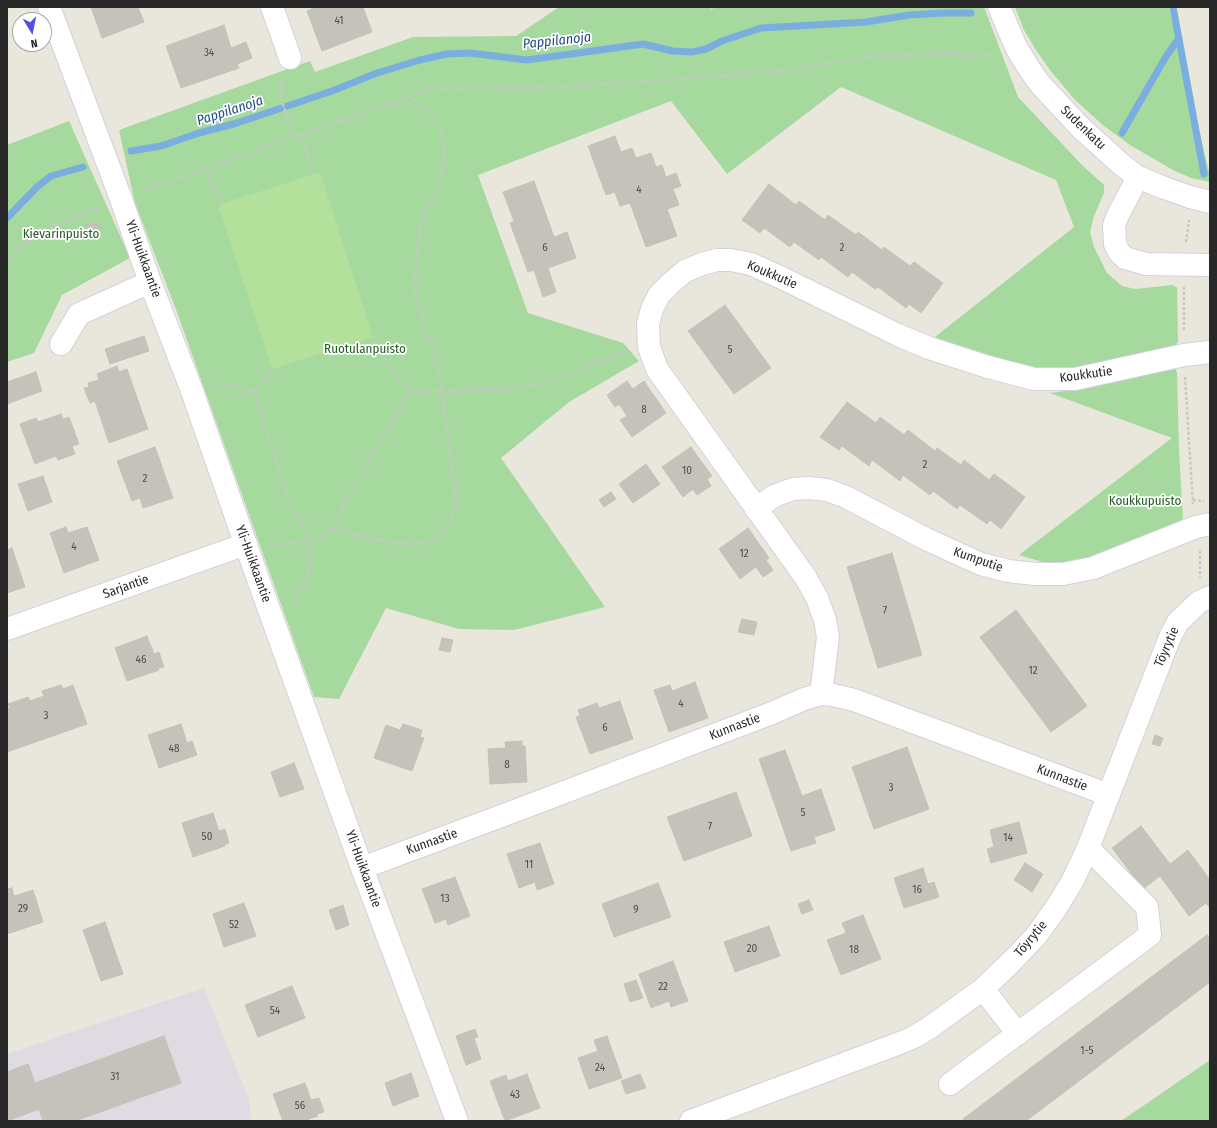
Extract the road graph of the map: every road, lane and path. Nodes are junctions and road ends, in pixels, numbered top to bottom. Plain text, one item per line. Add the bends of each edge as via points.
1 (49, 7) edge
2 (272, 7) edge
3 (999, 7) edge
4 (997, 55) dead end
5 (290, 58) dead end
6 (411, 96) junction
7 (281, 98) dead end
8 (301, 134) junction
9 (293, 137) junction
10 (205, 169) junction
11 (314, 174) dead end
12 (1138, 177) junction
13 (121, 199) junction
14 (1210, 202) edge
15 (223, 203) dead end
16 (7, 261) edge
17 (1210, 265) edge
18 (150, 282) junction
19 (374, 337) dead end
20 (61, 344) dead end
21 (649, 347) junction
22 (1210, 352) edge
23 (272, 369) dead end
24 (442, 390) junction
25 (192, 391) junction
26 (255, 392) junction
27 (412, 393) junction
28 (756, 509) junction
29 (1203, 526) edge
30 (333, 531) junction
31 (310, 540) junction
32 (247, 547) junction
33 (1204, 600) edge
34 (273, 619) junction
35 (7, 629) edge
36 (821, 694) junction
37 (1109, 796) junction
38 (1088, 848) junction
39 (362, 868) junction
40 (983, 989) junction
41 (1018, 1034) junction
42 (950, 1084) dead end
43 (457, 1121) edge
44 (691, 1121) edge

1 - 13 street, Yli-Huikkaantie
2 - 5 street
3 - 12 street, Sudenkatu via 1016,47 1040,84 1082,128
4 - 6 path via 945,53 868,57 772,72 554,87 430,89
6 - 8 path
6 - 24 path via 440,127 445,152 441,178 422,225 416,262 415,291 436,356
7 - 9 path
8 - 9 path
8 - 11 path
9 - 10 path
10 - 13 path
10 - 15 path
12 - 14 street, Sudenkatu
12 - 17 street via 1114,225 1115,244 1119,252 1125,258 1146,264
13 - 16 path via 55,225 22,246
13 - 18 street, Yli-Huikkaantie
18 - 20 street via 79,314
18 - 25 street, Yli-Huikkaantie
19 - 27 path via 380,352
21 - 22 street, Koukkutie via 648,324 659,296 685,271 722,260 750,264 929,348 1034,379 1075,379 1184,355
21 - 24 path via 628,350 549,383 514,389
21 - 28 street, Koukkutie via 657,369 669,388
23 - 26 path
24 - 27 path
24 - 30 path via 456,497 451,521 438,537 419,544 393,543
25 - 26 path via 211,383 231,385
25 - 32 street, Yli-Huikkaantie
26 - 31 path via 287,496
27 - 30 path via 406,398 351,492
28 - 29 street, Kumputie via 774,496 793,489 827,490 981,564 1008,571 1036,574 1063,574 1093,568
28 - 36 street, Koukkutie via 818,598 828,637
29 - 33 path via 1200,556
30 - 31 path
31 - 32 path
31 - 34 path via 308,575 293,603
32 - 34 street, Yli-Huikkaantie
32 - 35 street, Sarjantie
33 - 37 street, Töyrytie via 1178,622 1170,637
34 - 39 street, Yli-Huikkaantie
36 - 37 street, Kunnastie via 854,700
36 - 39 street, Kunnastie
37 - 38 street, Töyrytie
38 - 40 street, Töyrytie via 1072,882 1040,931
38 - 41 street via 1147,907 1150,935
39 - 43 street, Yli-Huikkaantie
40 - 41 street
40 - 44 street, Töyrytie via 929,1028 900,1043
41 - 42 street

